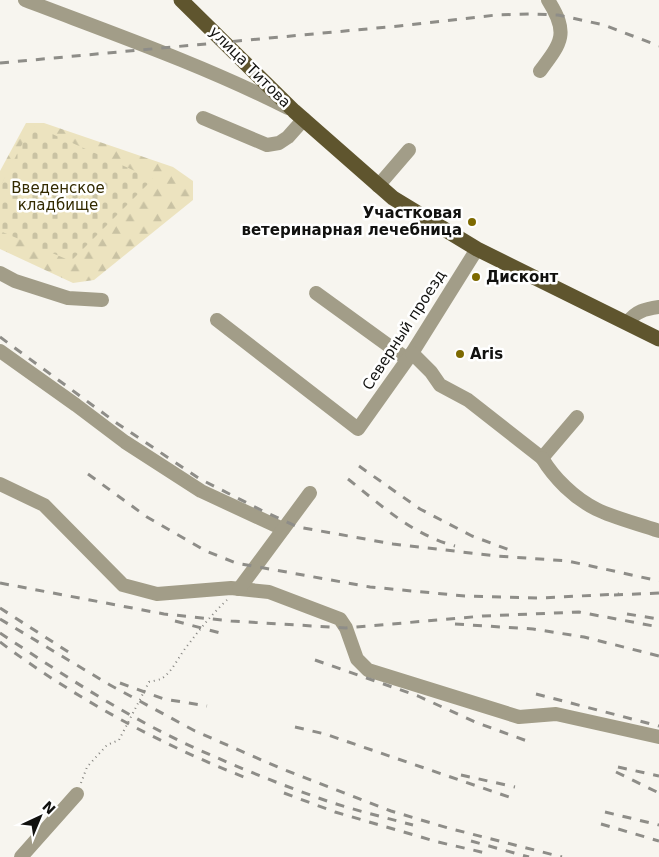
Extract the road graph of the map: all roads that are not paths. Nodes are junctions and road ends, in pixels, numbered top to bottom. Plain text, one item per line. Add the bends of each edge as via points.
1 (25, 0) edge
2 (182, 0) edge
3 (548, 0) edge
4 (540, 71) dead end
5 (299, 115) junction
6 (203, 118) dead end
7 (409, 150) dead end
8 (378, 186) junction
9 (476, 249) junction
10 (0, 273) edge
11 (316, 293) dead end
12 (102, 300) dead end
13 (659, 307) edge
14 (217, 320) dead end
15 (627, 323) junction
16 (659, 338) edge
17 (0, 351) edge
18 (409, 356) junction
19 (577, 417) dead end
20 (542, 458) junction
21 (0, 484) edge
22 (310, 493) dead end
23 (283, 529) junction
24 (659, 530) edge
25 (238, 589) junction
26 (659, 737) edge
27 (77, 794) road end
28 (21, 857) edge

1 - 5 street via 242,84
2 - 5 main road, улица Титова
3 - 4 street via 558,15 561,33 558,47
5 - 6 street via 288,137 267,145
5 - 8 main road, улица Титова
7 - 8 street
8 - 9 main road, улица Титова
9 - 15 main road, улица Титова
9 - 18 street, Северный проезд
10 - 12 street via 68,298
11 - 18 street
13 - 15 street via 642,310
14 - 18 street, Северный проезд via 358,429
15 - 16 main road, улица Титова
17 - 23 street via 125,442 201,491
18 - 20 street via 431,372 440,385 468,400
19 - 20 street
20 - 24 street via 564,486 595,509
21 - 25 street via 44,505 123,585 157,594
22 - 23 street
23 - 25 street
25 - 26 street via 269,592 340,619 357,659 368,670 519,717 556,714
27 - 28 street

